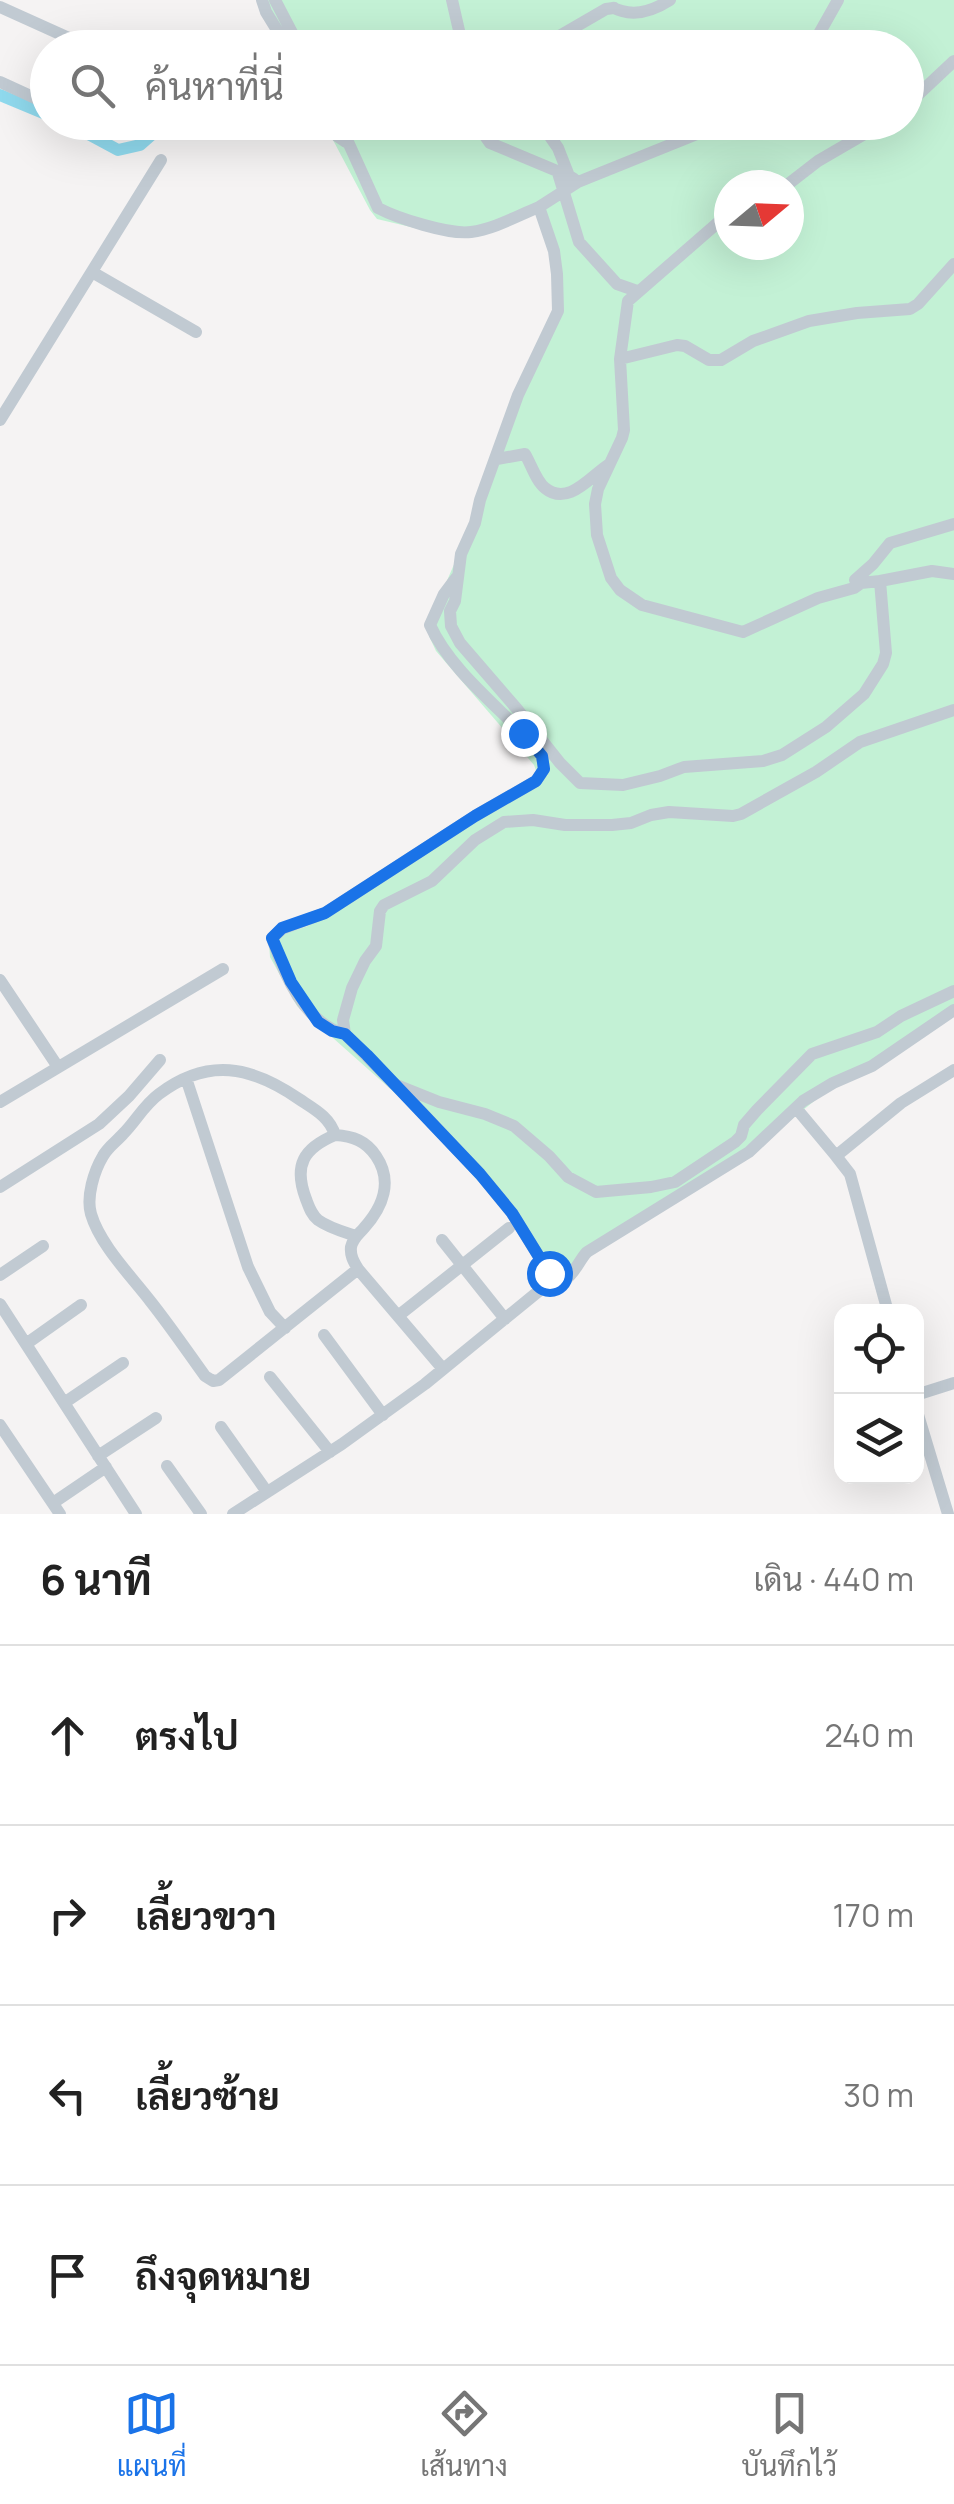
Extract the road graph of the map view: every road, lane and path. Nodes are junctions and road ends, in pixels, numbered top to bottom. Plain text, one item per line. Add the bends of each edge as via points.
1 (262, 0) edge
2 (275, 0) edge
3 (452, 0) edge
4 (670, 0) edge
5 (838, 0) edge
6 (0, 7) edge
7 (51, 30) edge
8 (277, 30) edge
9 (291, 30) edge
10 (459, 30) edge
11 (568, 30) edge
12 (821, 30) edge
13 (954, 61) edge
14 (0, 82) edge
15 (924, 89) edge
16 (30, 96) edge
17 (342, 140) edge
18 (347, 140) edge
19 (488, 140) edge
20 (552, 140) edge
21 (680, 140) edge
22 (853, 140) edge
23 (349, 144) junction
24 (160, 160) dead end
25 (804, 171) edge
26 (567, 180) junction
27 (539, 206) junction
28 (714, 227) edge
29 (954, 264) edge
30 (92, 272) junction
31 (637, 292) junction
32 (196, 332) dead end
33 (620, 359) junction
34 (2, 414) edge
35 (497, 459) junction
36 (608, 464) junction
37 (954, 524) edge
38 (954, 574) edge
39 (458, 576) junction
40 (880, 581) junction
41 (858, 582) junction
42 (954, 710) edge
43 (223, 969) dead end
44 (0, 980) edge
45 (954, 991) edge
46 (954, 1010) edge
47 (345, 1034) junction
48 (160, 1060) dead end
49 (58, 1067) junction
50 (954, 1070) edge
51 (186, 1078) junction
52 (395, 1084) junction
53 (1, 1099) edge
54 (800, 1104) junction
55 (335, 1135) junction
56 (836, 1156) junction
57 (0, 1186) edge
58 (509, 1228) dead end
59 (356, 1236) junction
60 (442, 1240) dead end
61 (43, 1246) dead end
62 (463, 1264) junction
63 (358, 1269) junction
64 (0, 1275) edge
65 (545, 1286) dead end
66 (0, 1304) edge
67 (886, 1304) edge
68 (81, 1305) dead end
69 (398, 1316) junction
70 (505, 1319) junction
71 (285, 1328) junction
72 (324, 1335) dead end
73 (26, 1344) junction
74 (123, 1362) dead end
75 (443, 1369) junction
76 (270, 1377) dead end
77 (954, 1383) edge
78 (924, 1392) edge
79 (64, 1403) junction
80 (383, 1415) junction
81 (156, 1418) dead end
82 (0, 1425) edge
83 (221, 1427) dead end
84 (924, 1434) edge
85 (330, 1452) junction
86 (102, 1462) junction
87 (167, 1466) dead end
88 (267, 1492) junction
89 (56, 1509) edge
90 (136, 1514) edge
91 (202, 1514) edge
92 (232, 1514) edge
93 (948, 1514) edge

1 - 8 street
2 - 9 street
3 - 10 street
4 - 11 street via 638,14 606,9
5 - 12 street
6 - 7 street
13 - 15 street
14 - 16 street
17 - 23 street
18 - 23 street
19 - 26 street
20 - 26 street
21 - 26 street
22 - 25 street
23 - 27 street via 378,208 418,224 471,232
24 - 30 street
26 - 27 street
26 - 31 street via 578,242 617,284
27 - 35 street via 554,251 558,311
28 - 31 street
29 - 33 street via 910,309 809,321 721,360 676,345
30 - 32 street
30 - 34 street
31 - 33 street via 628,301
33 - 36 street via 624,430
35 - 36 street via 525,454 544,487 562,493 572,493
35 - 39 street
36 - 41 street via 595,504 597,535 611,578 642,605 742,632
37 - 41 street via 890,543
38 - 40 street via 932,571
39 - 40 street via 450,610 460,644 580,783 623,785 684,767 763,761 826,727 864,694 882,664
39 - 47 street via 430,625 462,670 533,744 544,769 536,781 325,913 272,938 318,1022
40 - 41 street
42 - 47 street via 860,742 733,816 686,812 632,823 504,822 432,881 384,905 376,946 352,988
43 - 49 street
44 - 49 street
45 - 52 street via 878,1032 812,1054 736,1142 676,1182 596,1192 568,1177 514,1126
46 - 54 street via 872,1066
47 - 52 street
48 - 57 street via 99,1124
49 - 53 street
50 - 56 street
51 - 55 street via 212,1071 256,1074 319,1112
51 - 71 street via 248,1268
51 - 71 street via 158,1094 103,1155 89,1200 91,1216 205,1376 219,1380
52 - 54 street via 480,1174 549,1273 562,1280 588,1252 749,1152
54 - 56 street
55 - 59 street via 368,1147 386,1182 382,1201
55 - 59 street via 310,1148 300,1185 317,1219
56 - 67 street via 850,1174
58 - 62 street
59 - 63 street via 350,1251
60 - 62 street
61 - 64 street
62 - 69 street
62 - 70 street
63 - 69 street
63 - 71 street
65 - 70 street
66 - 73 street
68 - 73 street
69 - 75 street
70 - 75 street
72 - 80 street
73 - 79 street
74 - 79 street
75 - 80 street
76 - 85 street
77 - 78 street
79 - 86 street
80 - 85 street
81 - 86 street
82 - 89 street
83 - 88 street
84 - 93 street
85 - 88 street
86 - 89 street
86 - 90 street
87 - 91 street
88 - 92 street

